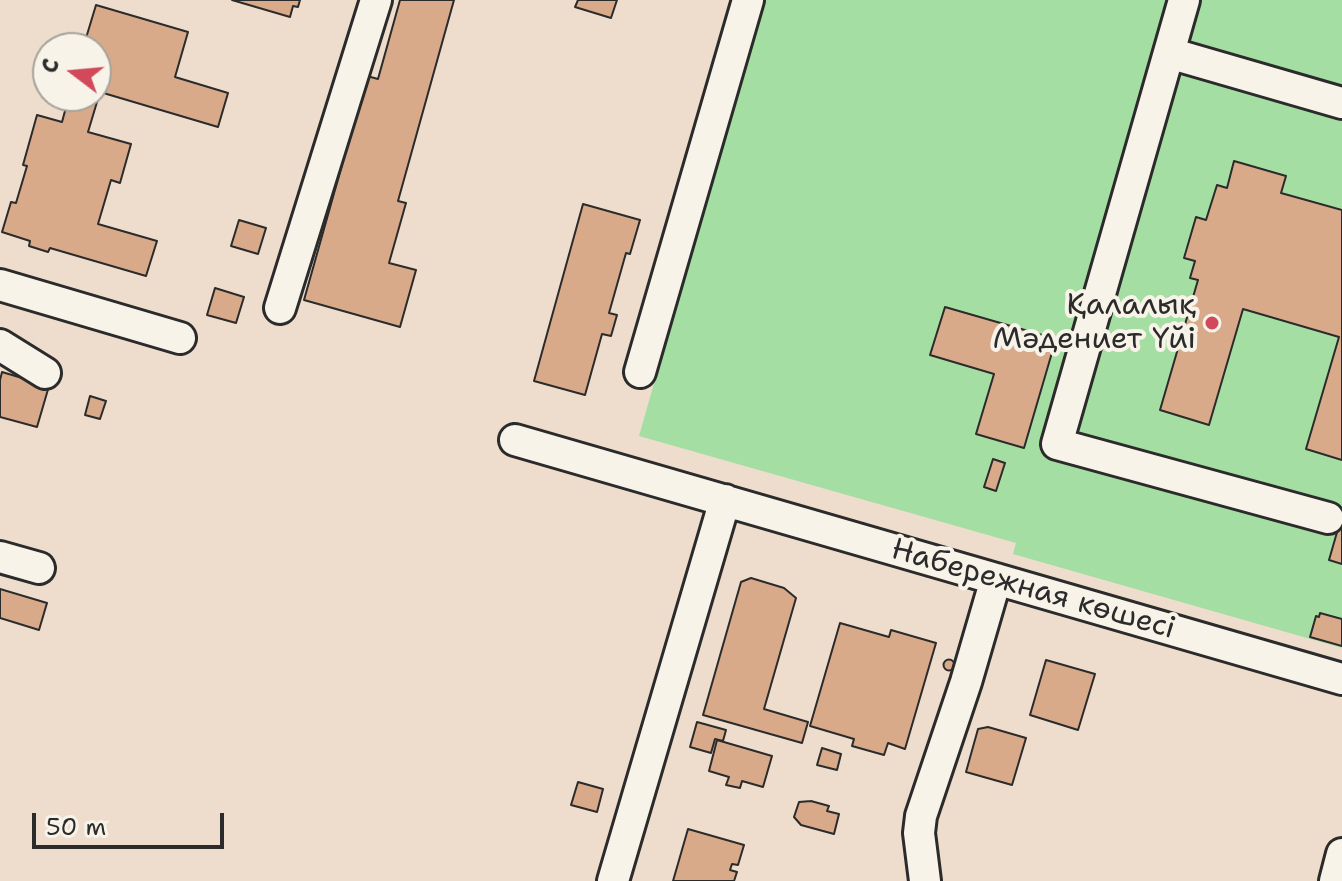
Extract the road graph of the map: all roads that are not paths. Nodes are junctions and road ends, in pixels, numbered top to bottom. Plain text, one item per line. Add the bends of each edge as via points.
1 (376, 0) edge
2 (748, 0) edge
3 (1184, 0) edge
4 (1169, 53) junction
5 (1342, 103) edge
6 (0, 285) edge
7 (280, 308) dead end
8 (180, 338) dead end
9 (0, 345) edge
10 (640, 372) dead end
11 (45, 373) dead end
12 (515, 440) dead end
13 (725, 500) junction
14 (1328, 518) dead end
15 (0, 557) edge
16 (39, 568) dead end
17 (996, 579) junction
18 (1342, 679) edge
19 (1342, 854) edge
20 (613, 881) edge
21 (925, 881) edge
22 (1335, 881) edge

1 - 7 street
2 - 10 street
3 - 4 street
4 - 5 street
4 - 14 street via 1057,444
6 - 8 street
9 - 11 street
12 - 13 street, Набережная көшесі
13 - 17 street, Набережная көшесі
13 - 20 street
15 - 16 street
17 - 18 street, Набережная көшесі
17 - 21 street via 921,816
19 - 22 street

